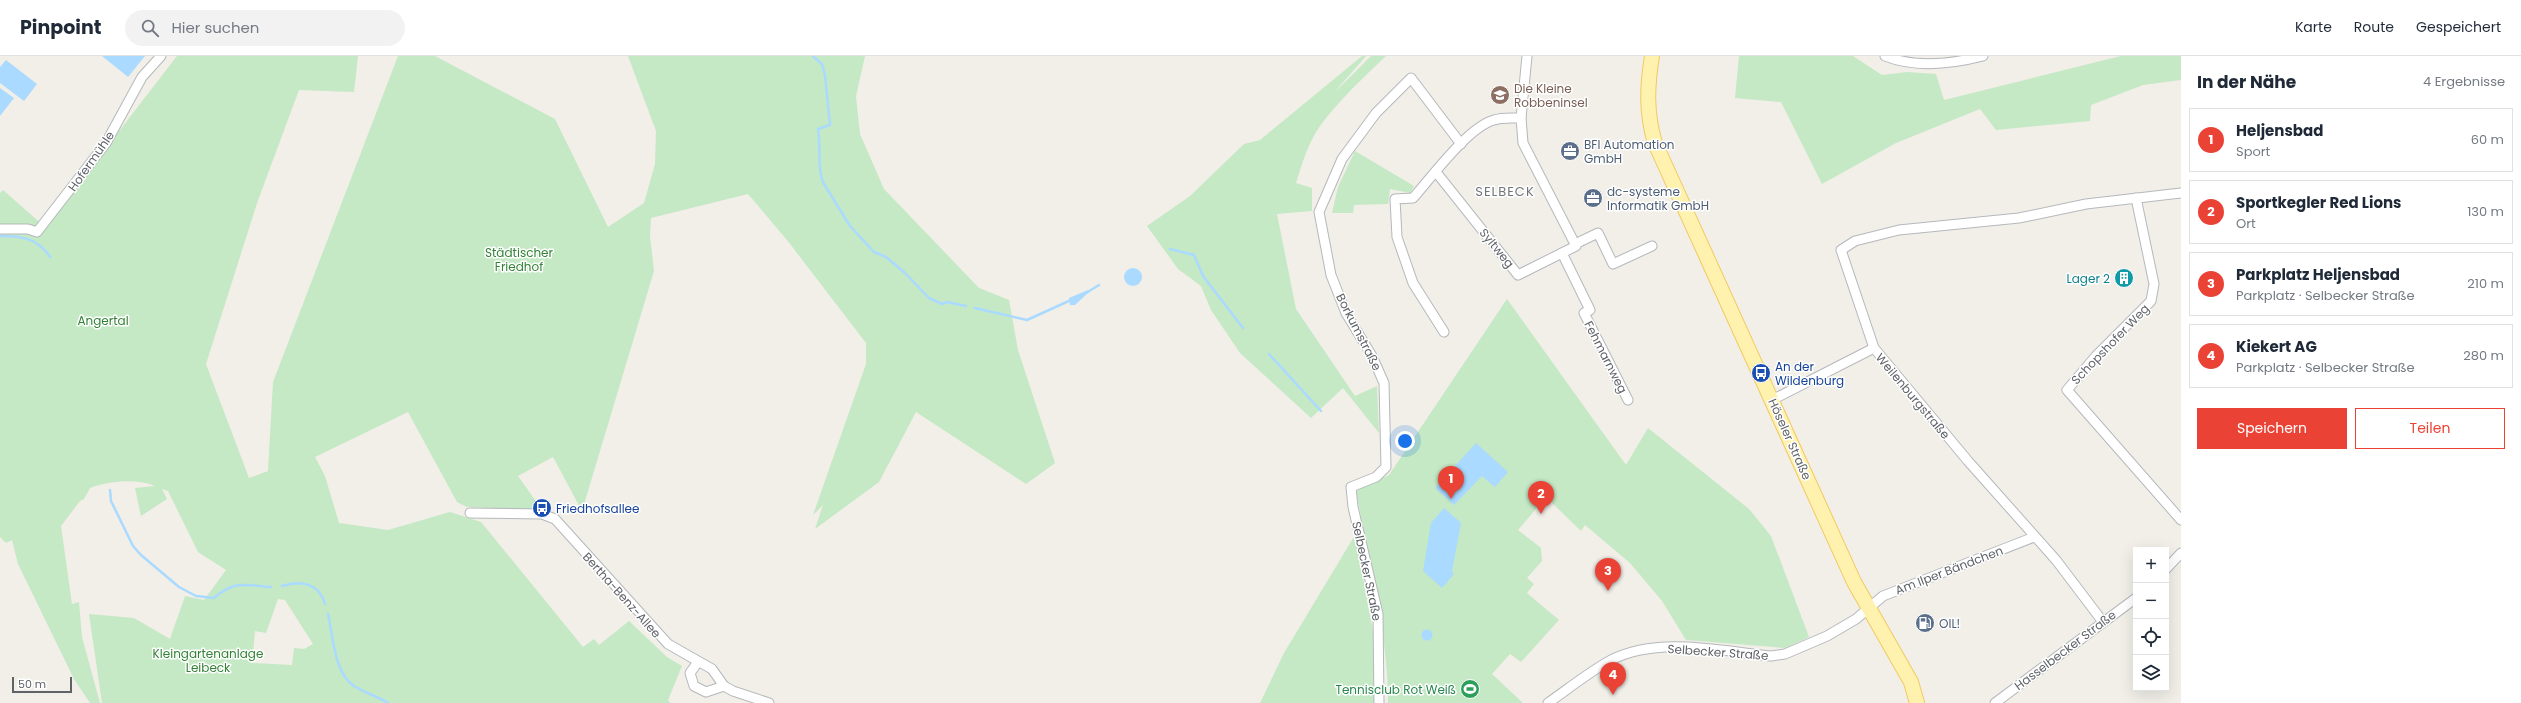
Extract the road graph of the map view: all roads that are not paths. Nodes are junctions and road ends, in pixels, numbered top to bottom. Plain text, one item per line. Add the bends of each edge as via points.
1 (161, 56) edge
2 (1527, 56) edge
3 (1652, 56) edge
4 (1885, 56) edge
5 (1983, 56) edge
6 (1521, 118) junction
7 (1461, 144) junction
8 (1436, 172) junction
9 (2181, 193) edge
10 (2136, 198) junction
11 (0, 229) edge
12 (1575, 245) junction
13 (1652, 246) dead end
14 (1562, 253) junction
15 (1444, 332) dead end
16 (1874, 348) junction
17 (1628, 400) dead end
18 (1772, 400) junction
19 (1351, 487) joint
20 (470, 513) dead end
21 (2181, 520) edge
22 (2034, 537) junction
23 (2181, 553) edge
24 (2169, 567) edge
25 (2133, 600) edge
26 (1868, 610) junction
27 (2103, 622) junction
28 (698, 662) junction
29 (724, 686) junction
30 (769, 703) edge
31 (1380, 703) edge
32 (1548, 703) edge
33 (1917, 703) edge
34 (1995, 703) edge

1 - 11 street, Hofermühle via 142,77 106,143 37,232 28,229
2 - 6 street
3 - 18 main road, Höseler Straße via 1647,95 1649,125 1655,143
4 - 5 street via 1910,63 1939,63
6 - 7 street via 1493,120 1480,126
6 - 12 street via 1523,143
7 - 8 street
7 - 19 street, Borkumstraße via 1411,78 1376,113 1342,159 1319,212 1331,275 1346,313 1372,356 1384,383 1386,467 1376,477
8 - 14 street, Syltweg via 1518,274
8 - 15 street via 1413,198 1395,199 1396,229 1412,283
9 - 10 street, Weilenburgstraße
10 - 16 street, Weilenburgstraße via 2086,204 2019,218 1899,230 1856,241 1841,250
10 - 21 street, Schopshofer Weg via 2154,284 2153,297 2067,390
12 - 13 street, Syltweg via 1598,233 1613,264
12 - 14 street, Syltweg
14 - 17 street, Fehmarnweg via 1590,310 1584,312
16 - 18 street
16 - 22 street, Weilenburgstraße
18 - 26 main road, Höseler Straße
19 - 31 street, Selbecker Straße via 1353,507 1378,614
20 - 28 street, Bertha-Benz-Allee via 542,514 555,519 654,631 672,647
22 - 26 street, Am Ilper Bändchen via 1883,596
22 - 27 street, Weilenburgstraße via 2056,560
23 - 24 street
25 - 27 street, Hasselbecker Straße
26 - 32 street, Selbecker Straße via 1827,636 1785,654 1771,656 1677,647 1634,652 1610,661
26 - 33 main road, Höseler Straße via 1911,682
27 - 34 street, Hasselbecker Straße
28 - 29 street, Bertha-Benz-Allee via 712,669
28 - 29 street via 690,673 694,686 706,692
29 - 30 street

